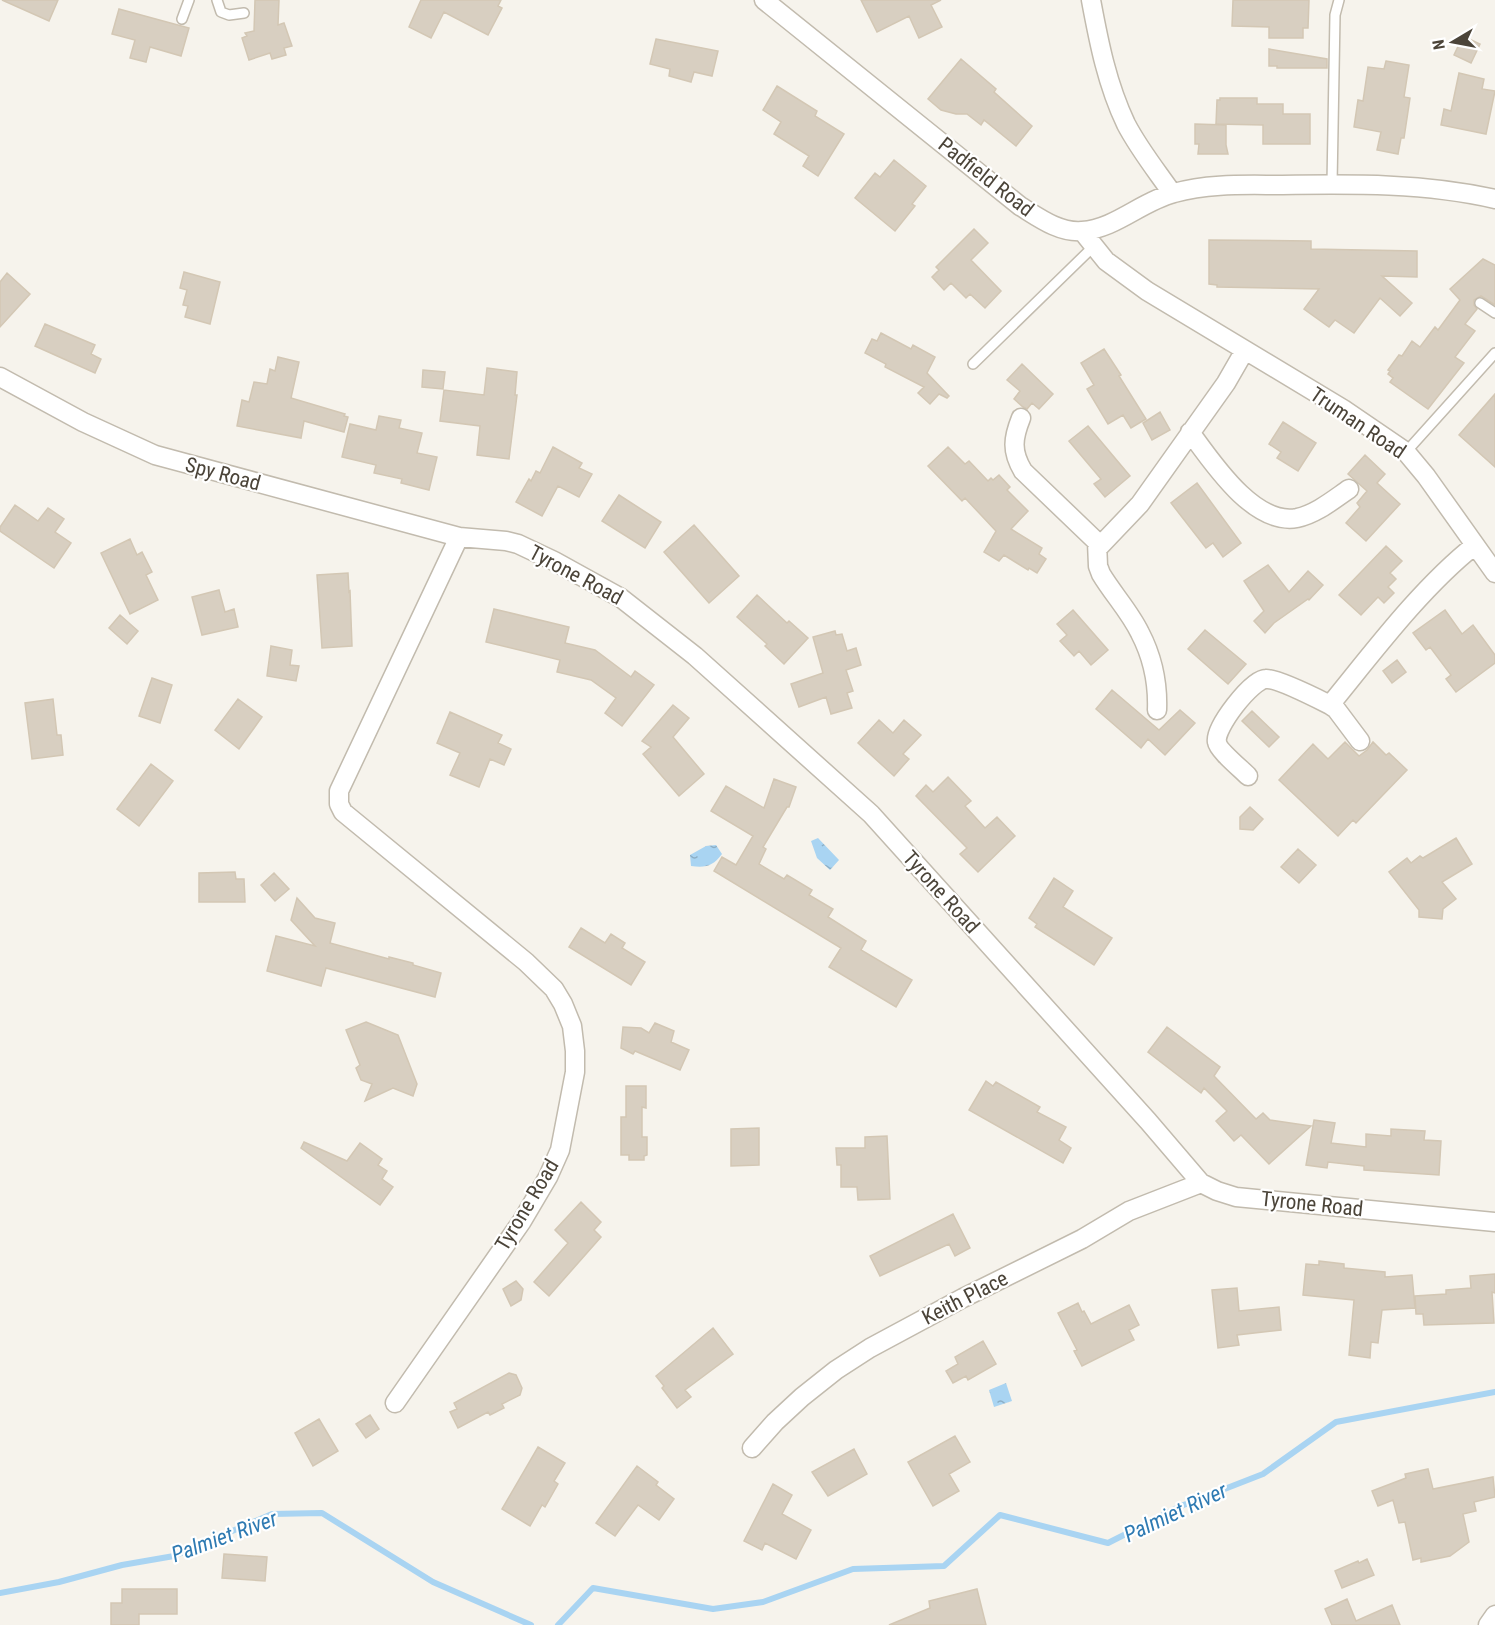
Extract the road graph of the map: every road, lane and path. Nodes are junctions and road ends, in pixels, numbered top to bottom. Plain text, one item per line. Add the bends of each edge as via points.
1 (189, 0) edge
2 (218, 0) edge
3 (764, 0) edge
4 (1091, 0) edge
5 (1339, 0) edge
6 (244, 13) dead end
7 (182, 19) dead end
8 (1332, 184) junction
9 (1172, 193) junction
10 (1495, 199) edge
11 (1082, 231) junction
12 (1094, 246) junction
13 (1480, 303) dead end
14 (1495, 313) edge
15 (1245, 350) junction
16 (1495, 353) edge
17 (973, 364) dead end
18 (0, 378) edge
19 (1021, 418) dead end
20 (1190, 432) junction
21 (1406, 452) junction
22 (1349, 489) dead end
23 (459, 537) junction
24 (1475, 545) junction
25 (1099, 548) junction
26 (1495, 573) edge
27 (1330, 705) junction
28 (1157, 710) dead end
29 (1360, 741) dead end
30 (1248, 776) dead end
31 (1201, 1183) junction
32 (1495, 1222) edge
33 (395, 1403) dead end
34 (752, 1448) dead end
35 (1495, 1615) edge
36 (1488, 1625) edge

1 - 7 lane
2 - 6 lane via 221,12
3 - 11 street, Padfield Road via 1020,206 1060,228
4 - 9 street via 1102,55 1126,124
5 - 8 lane via 1335,15
8 - 9 street, Padfield Road via 1221,186
8 - 10 street, Padfield Road via 1417,187
9 - 11 street, Padfield Road via 1101,228
11 - 12 street, Truman Road
12 - 15 street, Truman Road via 1106,261 1147,291
12 - 17 lane
13 - 14 lane
15 - 20 street
15 - 21 street, Truman Road
16 - 21 lane
18 - 23 street, Spy Road via 155,454
19 - 25 street via 1013,444 1023,471 1093,536
20 - 22 street via 1223,476 1251,503 1272,516 1286,519 1314,512
20 - 25 street via 1140,504
21 - 24 street, Truman Road
23 - 31 street, Tyrone Road via 518,544 554,561 621,598 695,656 871,814
23 - 33 street, Tyrone Road via 339,791 339,804 343,812 554,989 572,1026 575,1072 560,1150 548,1177 522,1221
24 - 26 street, Truman Road
24 - 27 street via 1452,563
25 - 28 street via 1101,574 1141,633 1158,691
27 - 29 street
27 - 30 street via 1274,681 1256,682 1216,734 1217,745
31 - 32 street, Tyrone Road via 1236,1197
31 - 34 street, Keith Place via 1129,1211 870,1348 802,1397
35 - 36 street

